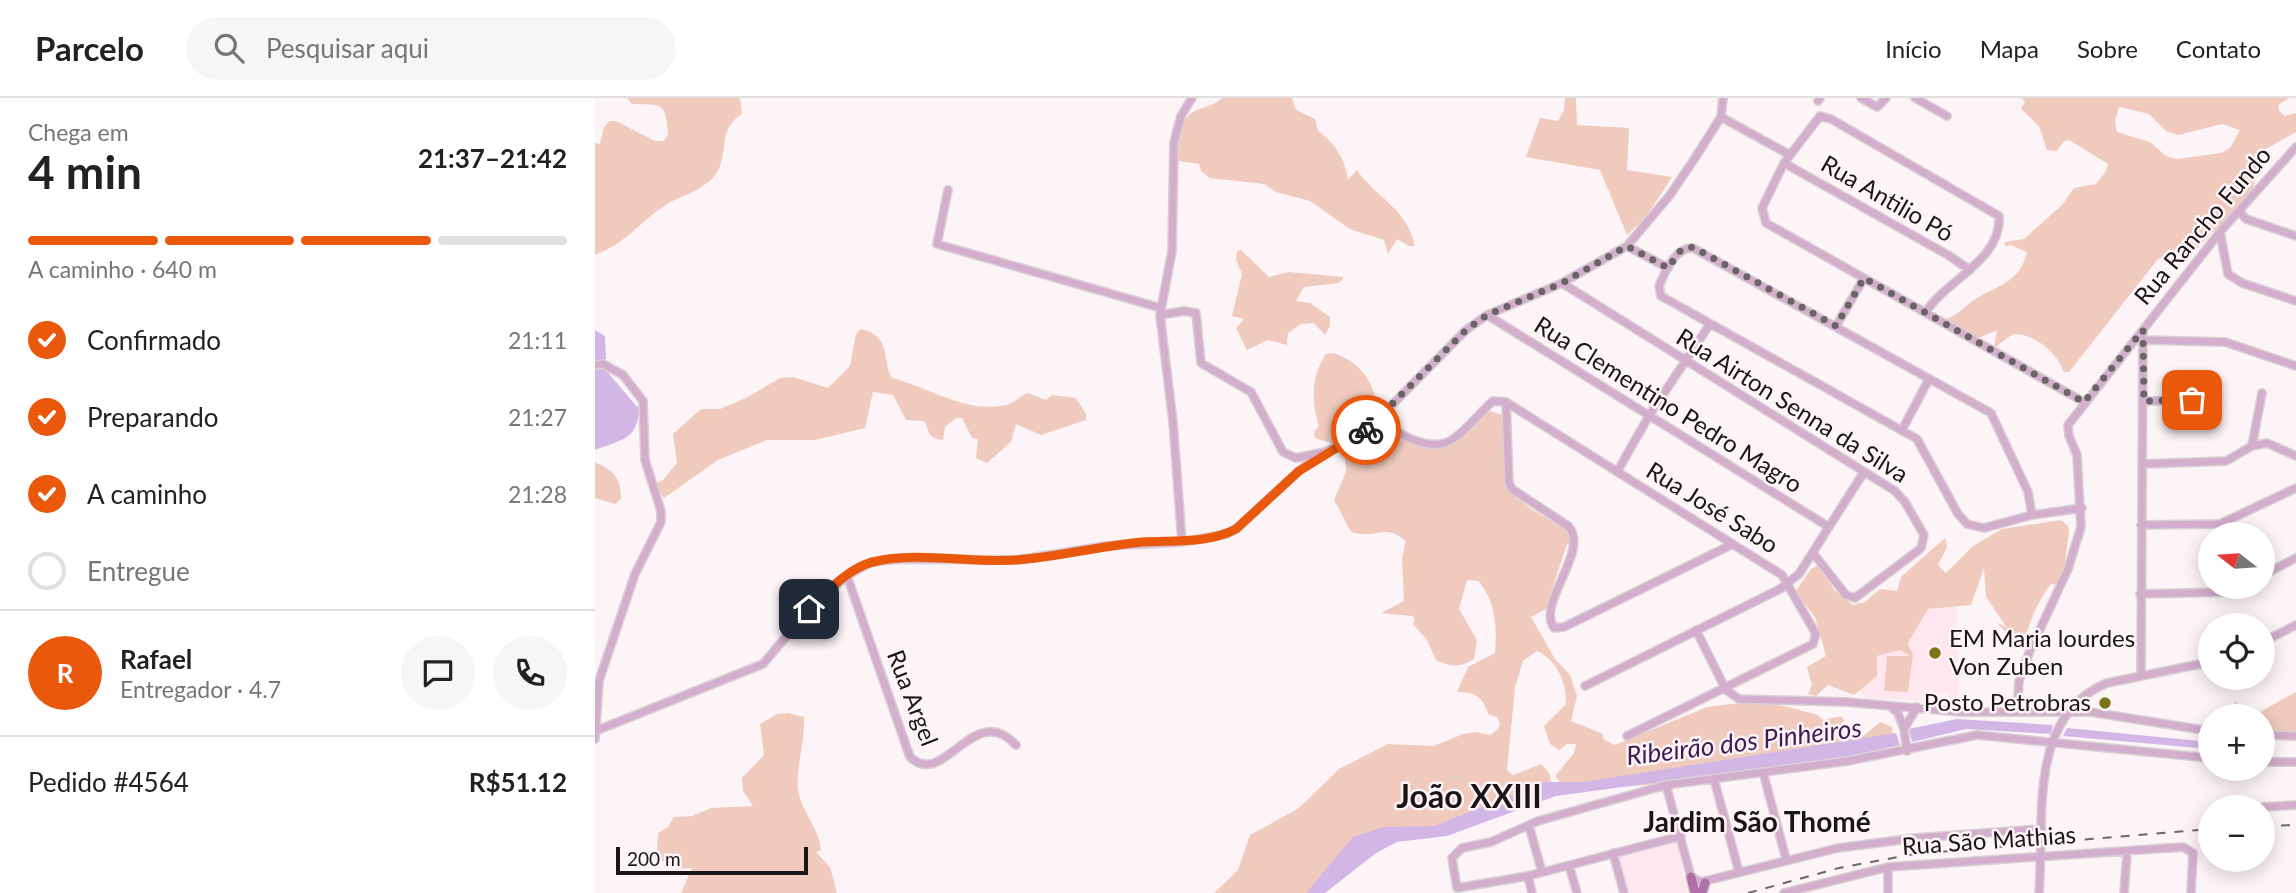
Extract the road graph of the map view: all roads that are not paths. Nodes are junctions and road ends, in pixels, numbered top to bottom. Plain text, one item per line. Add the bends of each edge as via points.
1 (1192, 98) edge
2 (1723, 98) edge
3 (1861, 98) edge
4 (1886, 98) edge
5 (1915, 98) edge
6 (1947, 116) dead end
7 (1721, 117) junction
8 (2296, 146) edge
9 (1790, 155) junction
10 (1784, 163) junction
11 (948, 190) dead end
12 (2239, 211) junction
13 (2220, 232) junction
14 (2296, 236) edge
15 (1627, 246) junction
16 (1668, 268) junction
17 (1970, 270) junction
18 (1864, 278) junction
19 (1562, 283) junction
20 (2296, 301) edge
21 (1160, 312) junction
22 (1926, 312) junction
23 (1487, 315) junction
24 (1710, 324) junction
25 (1836, 326) junction
26 (2143, 330) junction
27 (2143, 340) junction
28 (1685, 361) junction
29 (595, 365) edge
30 (2296, 366) edge
31 (1929, 379) junction
32 (2262, 393) dead end
33 (2216, 400) dead end
34 (2144, 401) junction
35 (1506, 402) junction
36 (2084, 402) junction
37 (1650, 414) junction
38 (1377, 420) junction
39 (1902, 430) junction
40 (2252, 446) junction
41 (1325, 452) junction
42 (2296, 456) edge
43 (2142, 464) junction
44 (1617, 472) junction
45 (1864, 472) junction
46 (2296, 488) edge
47 (2082, 508) junction
48 (2032, 515) junction
49 (2141, 525) junction
50 (1829, 527) junction
51 (1182, 542) junction
52 (1733, 544) junction
53 (1813, 553) junction
54 (2296, 558) edge
55 (2275, 569) edge
56 (847, 576) junction
57 (1788, 583) junction
58 (2198, 593) edge
59 (2140, 594) junction
60 (2296, 625) edge
61 (1696, 630) junction
62 (2275, 636) edge
63 (2198, 664) edge
64 (2141, 676) junction
65 (1585, 686) dead end
66 (1726, 690) junction
67 (1890, 706) junction
68 (1917, 707) junction
69 (2017, 712) junction
70 (2066, 713) junction
71 (1904, 729) junction
72 (2198, 729) edge
73 (596, 735) edge
74 (2275, 735) edge
75 (1627, 736) dead end
76 (2296, 736) edge
77 (2055, 739) junction
78 (1016, 745) dead end
79 (1906, 747) junction
80 (2198, 757) edge
81 (2275, 762) edge
82 (2296, 762) edge
83 (1763, 772) junction
84 (1714, 779) junction
85 (1666, 785) junction
86 (2296, 805) edge
87 (2275, 806) edge
88 (1529, 826) junction
89 (2042, 829) junction
90 (1681, 836) junction
91 (1613, 853) junction
92 (2127, 853) junction
93 (2042, 855) junction
94 (1786, 859) junction
95 (1569, 865) junction
96 (1888, 867) junction
97 (1542, 872) junction
98 (1739, 872) junction
99 (1528, 876) junction
100 (1691, 877) junction
101 (1705, 883) junction
102 (1532, 893) edge
103 (1577, 893) edge
104 (1624, 893) edge
105 (1695, 893) edge
106 (1702, 893) edge
107 (1784, 893) edge
108 (1888, 893) edge
109 (2039, 893) edge
110 (2124, 893) edge
111 (2191, 893) edge

1 - 21 street via 1174,142 1172,251
2 - 7 street
3 - 4 street via 1877,107
5 - 6 street
7 - 9 street
7 - 15 street via 1670,195
8 - 12 street, Rua Rancho Fundo
9 - 10 street
9 - 17 street via 1814,121 1824,116 1993,210 1999,216 1998,229
10 - 17 street, Rua Antilio Pó
10 - 18 street via 1762,208 1763,220
11 - 21 street via 937,244
12 - 13 street, Rua Rancho Fundo
12 - 14 street via 2246,219
13 - 20 street via 2228,274
13 - 26 street, Rua Rancho Fundo
15 - 16 street
15 - 19 street
16 - 24 street via 1659,286 1661,296
16 - 25 street via 1681,250 1693,247
17 - 22 street
18 - 22 street
18 - 25 street
19 - 23 street
19 - 28 street, Rua Airton Senna da Silva
21 - 41 street via 1196,313 1201,363 1251,392 1283,452 1296,458
21 - 51 street
22 - 36 street
23 - 37 street, Rua Clementino Pedro Magro
23 - 38 street via 1442,352
24 - 28 street
24 - 39 street
25 - 31 street
26 - 27 street
26 - 36 street, Rua Rancho Fundo
27 - 30 street via 2225,342
27 - 34 street
28 - 37 street
28 - 45 street, Rua Airton Senna da Silva
29 - 73 street via 603,364 623,375 643,401 645,460 661,511 661,522 635,574 599,681
31 - 39 street
31 - 48 street via 1994,416 2028,492
32 - 40 street
33 - 34 street
34 - 43 street
35 - 38 street via 1493,401 1453,439 1439,445 1401,435
35 - 44 street, Rua José Sabo
35 - 52 street via 1512,489 1574,533 1550,612 1551,626 1560,628
36 - 47 street, Rua Rancho Fundo via 2068,425 2077,456
37 - 44 street
37 - 50 street, Rua Clementino Pedro Magro
38 - 41 street via 1361,434
39 - 48 street via 1925,450 1967,524 1984,528
40 - 42 street via 2267,443
40 - 43 street via 2226,461
41 - 51 street via 1236,529
43 - 49 street
44 - 52 street, Rua José Sabo
45 - 50 street
45 - 53 street, Rua Airton Senna da Silva via 1905,502 1924,535 1921,548 1855,598 1846,595
46 - 49 street via 2220,524
47 - 48 street
47 - 69 street, Rua Rancho Fundo via 2078,543 2019,681
49 - 59 street
50 - 53 street
51 - 56 street via 1106,545 1017,560 886,560
52 - 57 street, Rua José Sabo
53 - 57 street
54 - 55 street
56 - 73 street via 809,609 763,664
56 - 78 street, Rua Argel via 910,757 919,766 929,767 977,734 993,730
57 - 61 street
57 - 66 street, Rua José Sabo via 1816,634 1814,644
58 - 59 street
59 - 64 street
60 - 62 street
61 - 65 street
61 - 66 street
63 - 64 street
64 - 70 street via 2094,688
66 - 67 street via 1744,700
66 - 75 street, Rua José Sabo
67 - 68 street
67 - 71 street
68 - 69 street
68 - 71 street
69 - 70 street
70 - 72 street via 2090,712
70 - 77 street
71 - 79 street
74 - 76 street
77 - 79 street via 1977,735
77 - 80 street
77 - 89 street via 2040,798
79 - 83 street
81 - 82 street
83 - 84 street
83 - 94 street
84 - 85 street
84 - 98 street
85 - 88 street
85 - 90 street
86 - 87 street
88 - 97 street
88 - 99 street via 1454,852 1452,858 1457,888
89 - 93 street
89 - 94 street via 1915,838
90 - 91 street
90 - 100 street
91 - 95 street
91 - 104 street
92 - 93 street, Rua São Mathias
92 - 110 street
92 - 111 street, Rua São Mathias via 2191,850
93 - 96 street, Rua São Mathias
93 - 109 street
94 - 98 street
95 - 97 street
95 - 103 street
96 - 107 street, Rua São Mathias
96 - 108 street
97 - 99 street
98 - 101 street
99 - 102 street
100 - 101 street
100 - 105 main road
101 - 106 main road

